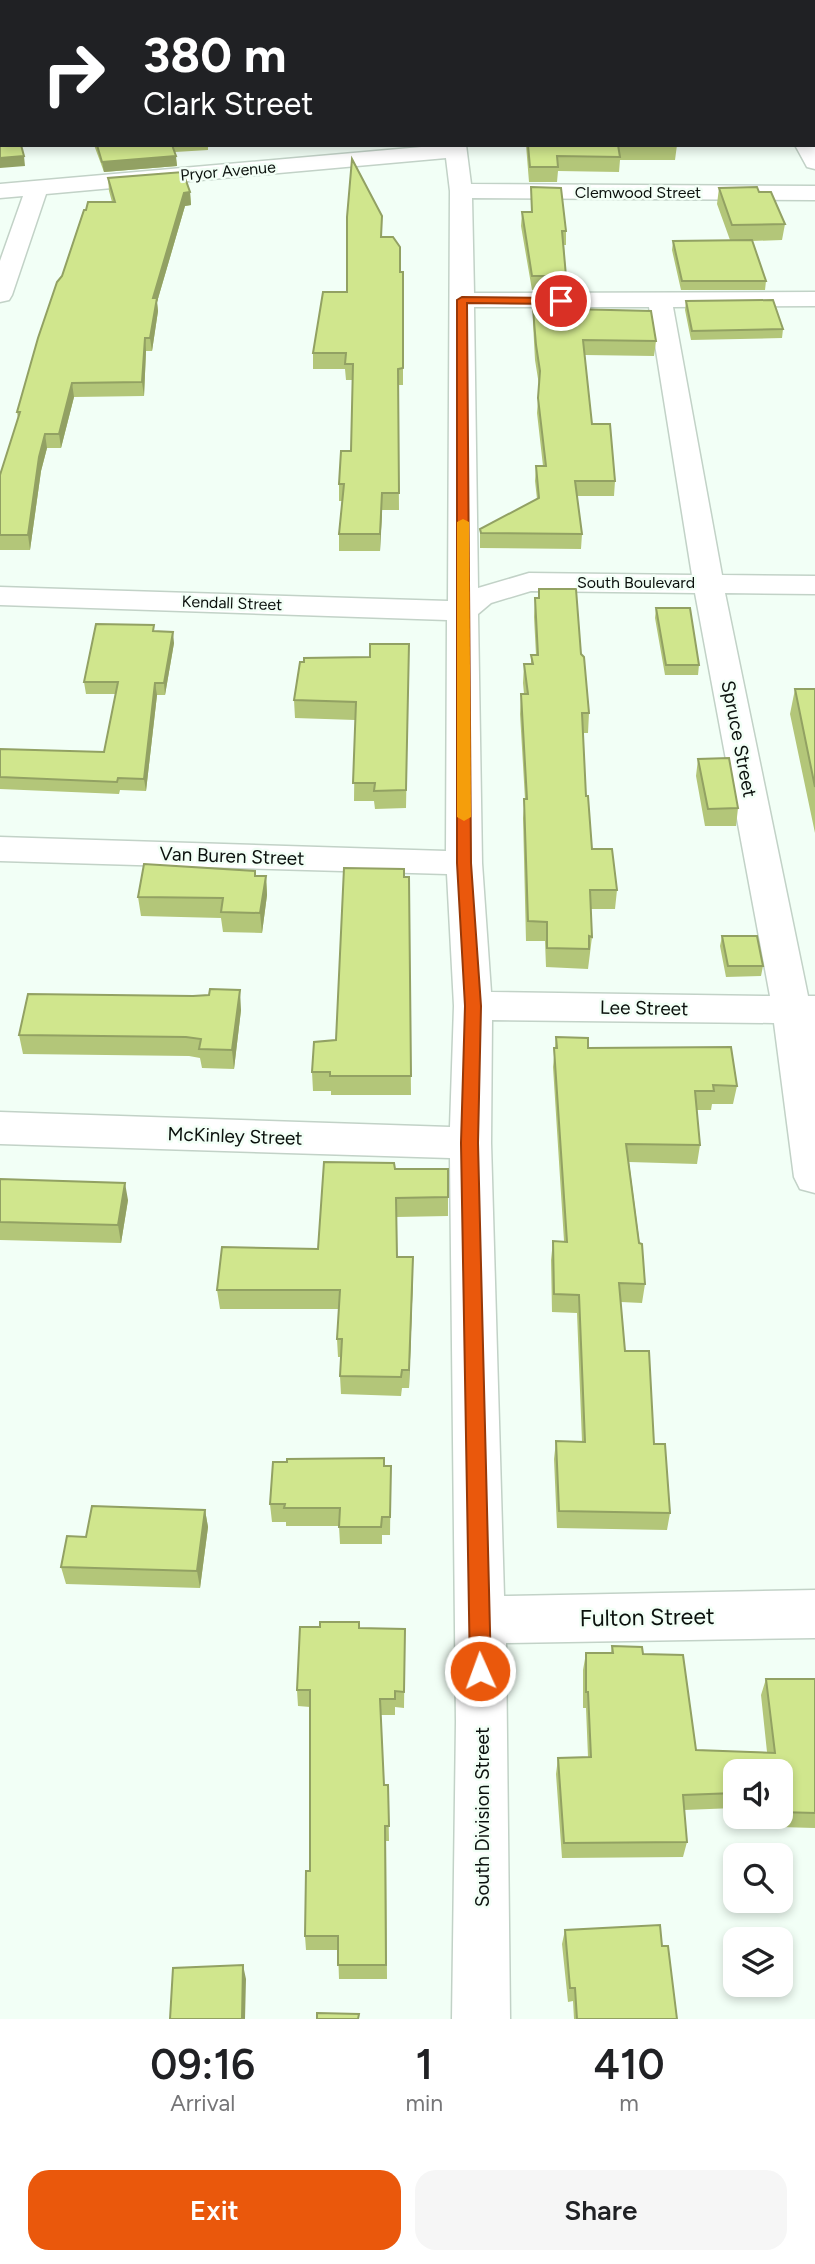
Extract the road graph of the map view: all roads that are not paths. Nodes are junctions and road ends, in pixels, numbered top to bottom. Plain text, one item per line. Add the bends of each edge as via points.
1 (455, 148) edge
2 (37, 188) junction
3 (0, 191) edge
4 (461, 191) junction
5 (815, 193) edge
6 (0, 295) edge
7 (815, 299) edge
8 (462, 300) junction
9 (660, 301) junction
10 (708, 583) junction
11 (815, 585) edge
12 (0, 596) edge
13 (464, 611) junction
14 (0, 849) edge
15 (464, 863) junction
16 (473, 1006) junction
17 (804, 1010) edge
18 (0, 1128) edge
19 (470, 1143) junction
20 (814, 1167) edge
21 (815, 1614) edge
22 (478, 1620) junction
23 (481, 2019) edge

1 - 2 street, Pryor Avenue
1 - 4 street, South Division Street
2 - 3 street, Pryor Avenue
2 - 6 street
4 - 5 street, Clemwood Street
4 - 8 street, South Division Street
7 - 9 street
8 - 9 street
8 - 13 street, South Division Street
9 - 10 street, Spruce Street
10 - 11 street, South Boulevard
10 - 13 street, South Boulevard via 529,582 480,597
10 - 17 street, Spruce Street
12 - 13 street, Kendall Street
13 - 15 street, South Division Street
14 - 15 street, Van Buren Street
15 - 16 street, South Division Street
16 - 17 street, Lee Street
16 - 19 street, South Division Street
17 - 20 street, Spruce Street
18 - 19 street, McKinley Street
19 - 22 street, South Division Street
21 - 22 street, Fulton Street
22 - 23 street, South Division Street

